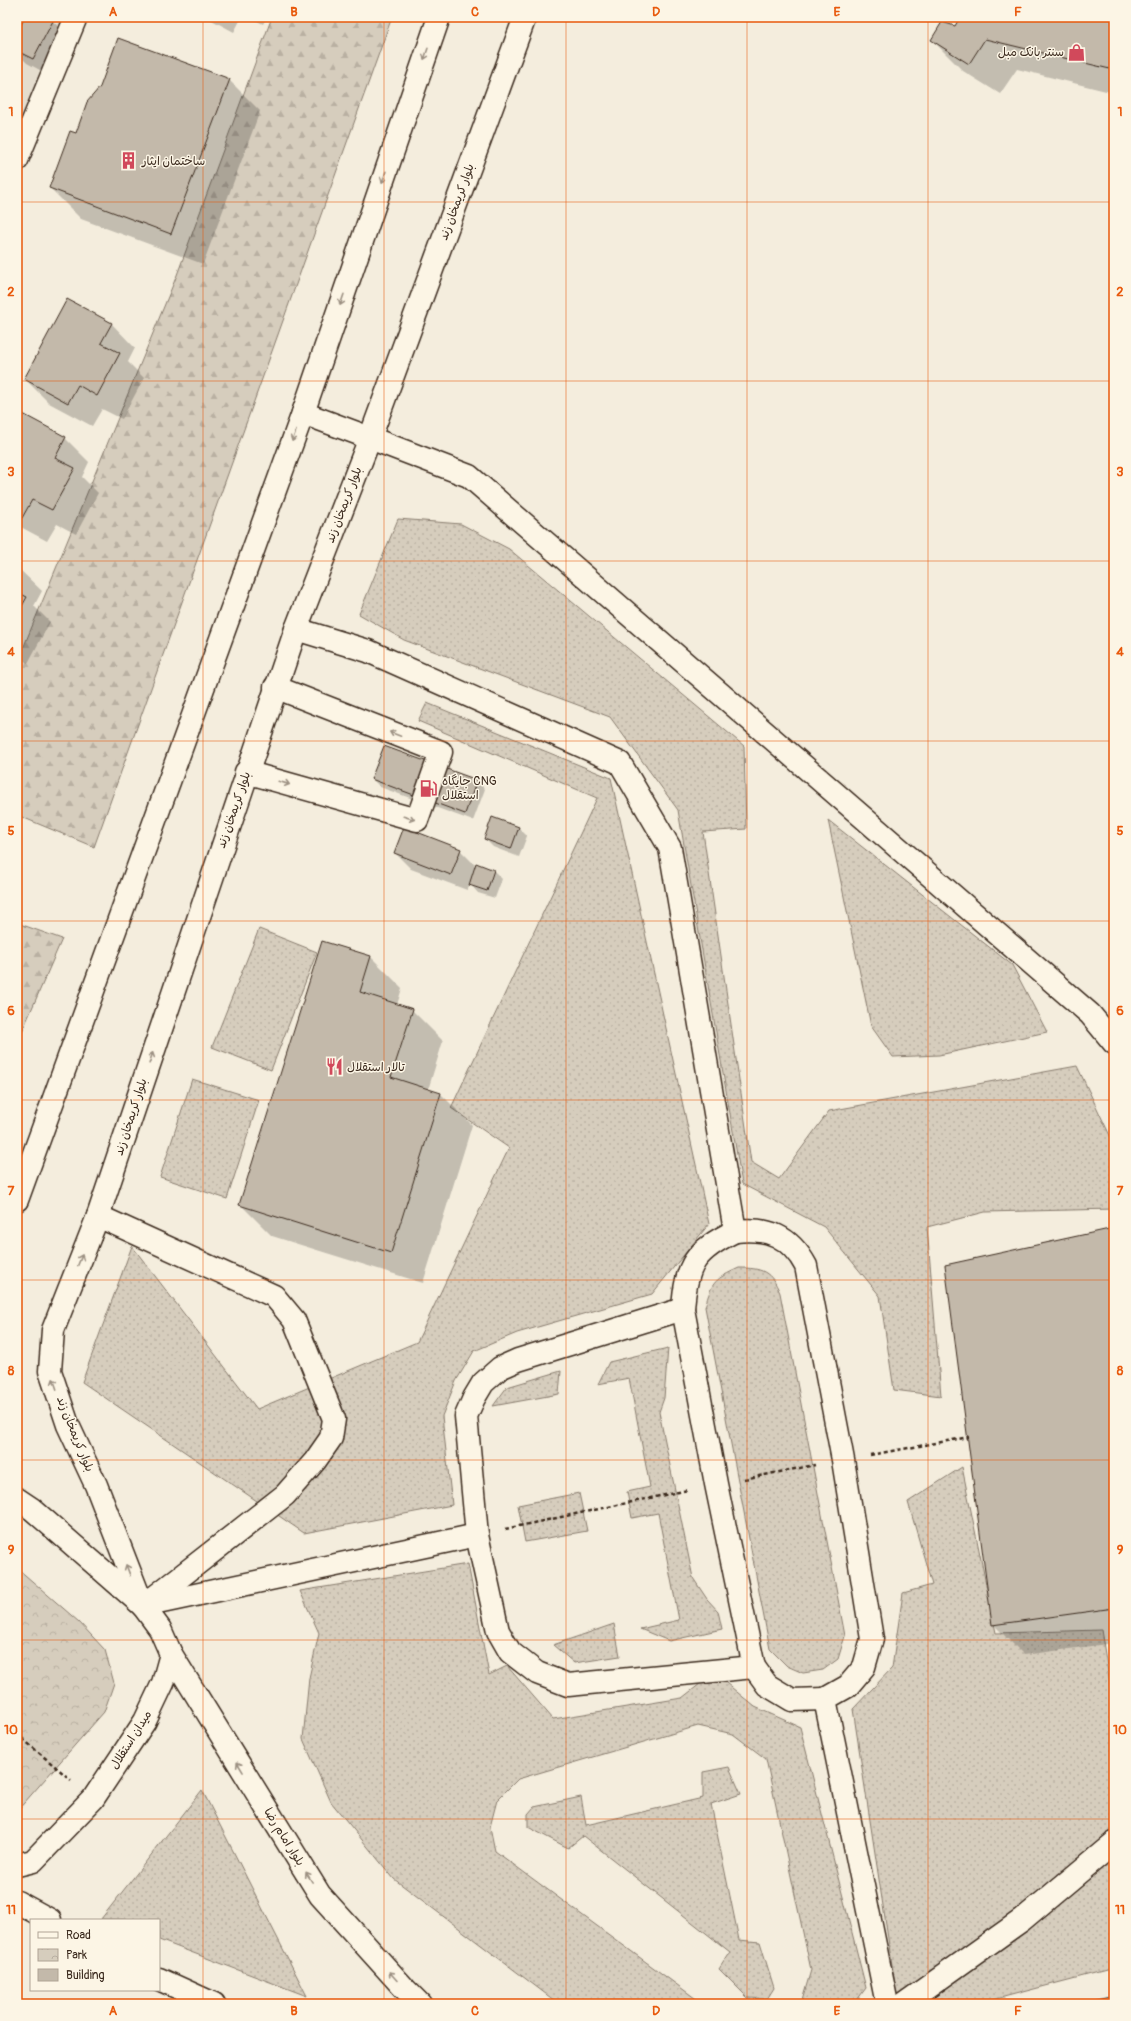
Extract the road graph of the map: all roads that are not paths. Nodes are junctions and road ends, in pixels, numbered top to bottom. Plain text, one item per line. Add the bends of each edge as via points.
1 (76, 17) edge
2 (439, 17) edge
3 (525, 17) edge
4 (17, 160) edge
5 (303, 413) junction
6 (370, 438) junction
7 (296, 629) junction
8 (275, 687) junction
9 (246, 772) junction
10 (1114, 1043) edge
11 (17, 1200) edge
12 (98, 1216) junction
13 (735, 1231) junction
14 (683, 1309) junction
15 (17, 1498) edge
16 (477, 1535) junction
17 (143, 1606) junction
18 (172, 1654) junction
19 (754, 1667) junction
20 (824, 1699) junction
21 (1114, 1843) edge
22 (17, 1865) edge
23 (17, 1902) edge
24 (48, 1919) edge
25 (160, 1979) edge
26 (214, 2004) edge
27 (420, 2004) edge
28 (887, 2004) edge
29 (904, 2004) edge

1 - 4 main road
2 -> 5 main road
3 - 6 main road, بلوار کریمخان زند
5 - 6 main road
5 -> 11 main road
6 - 7 main road, بلوار کریمخان زند
6 - 10 main road via 469,476 1090,1014
7 - 8 main road, بلوار کریمخان زند
7 - 13 main road via 368,651 620,762 670,848
8 - 9 main road, بلوار کریمخان زند
9 -> 8 main road via 417,820 432,781 441,752
12 -> 9 main road, بلوار کریمخان زند
17 -> 12 main road, بلوار کریمخان زند via 96,1485 68,1425 50,1371 53,1330
12 - 17 main road via 274,1296 294,1320 334,1418 331,1438 285,1495
13 - 14 main road via 714,1242 696,1259 688,1275
13 - 20 main road via 753,1229 774,1235 790,1243 806,1266 843,1460 872,1639 864,1667 848,1686
14 - 16 main road via 518,1360 500,1368 483,1383 466,1416
14 - 19 main road
15 - 17 main road
16 - 17 main road
16 - 19 main road via 498,1631 510,1652 537,1673 568,1685
17 - 18 main road via 160,1628
18 - 22 main road, میدان استقلال via 163,1684 145,1721 93,1799 32,1861
27 -> 18 main road, بلوار امام رضا via 320,1895
19 - 20 main road via 767,1685 792,1700
20 - 28 main road
21 - 29 main road via 1022,1920
23 - 24 main road
25 - 26 main road

